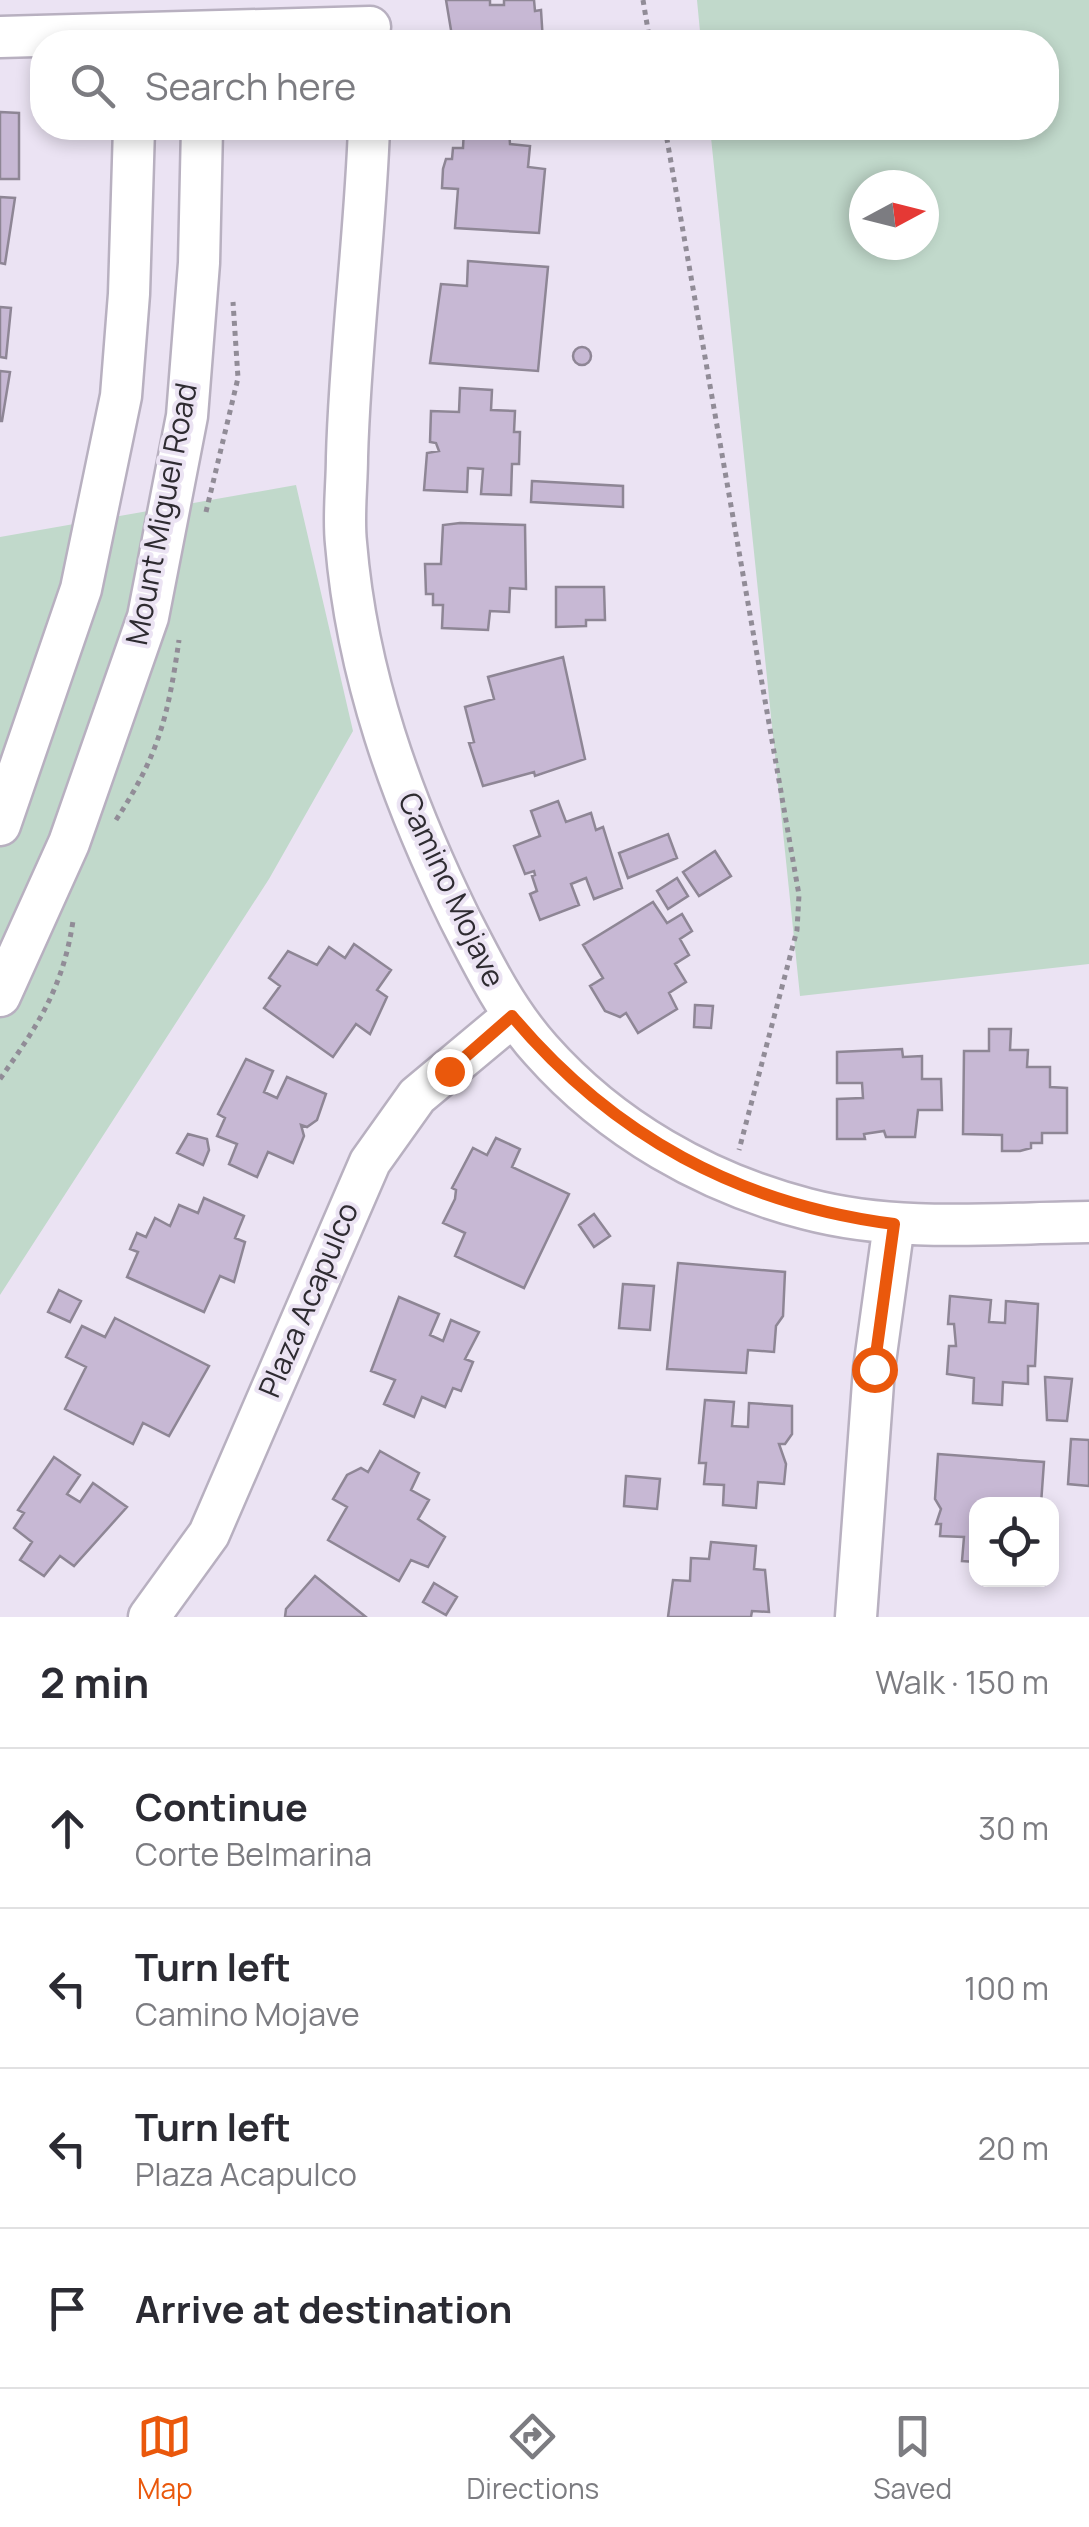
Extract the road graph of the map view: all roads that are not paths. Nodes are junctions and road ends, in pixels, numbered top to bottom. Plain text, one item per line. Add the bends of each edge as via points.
1 (369, 23) edge
2 (192, 24) edge
3 (131, 25) edge
4 (76, 30) edge
5 (30, 34) edge
6 (0, 37) edge
7 (134, 140) edge
8 (202, 140) edge
9 (368, 140) edge
10 (0, 825) edge
11 (0, 996) edge
12 (512, 1016) junction
13 (1089, 1222) edge
14 (894, 1224) junction
15 (149, 1617) edge
16 (856, 1617) edge

1 - 2 street
2 - 3 street
3 - 4 street
5 - 6 street
7 - 10 street via 121,396 81,589
8 - 11 street, Mount Miguel Road via 187,416 148,617 69,843
9 - 12 street, Camino Mojave via 349,398 345,539 352,595 378,721 409,806
12 - 14 street, Camino Mojave via 611,1115 675,1157 810,1210
12 - 15 street, Plaza Acapulco via 417,1096 370,1162 208,1534
13 - 14 street, Camino Mojave
14 - 16 street via 874,1369

